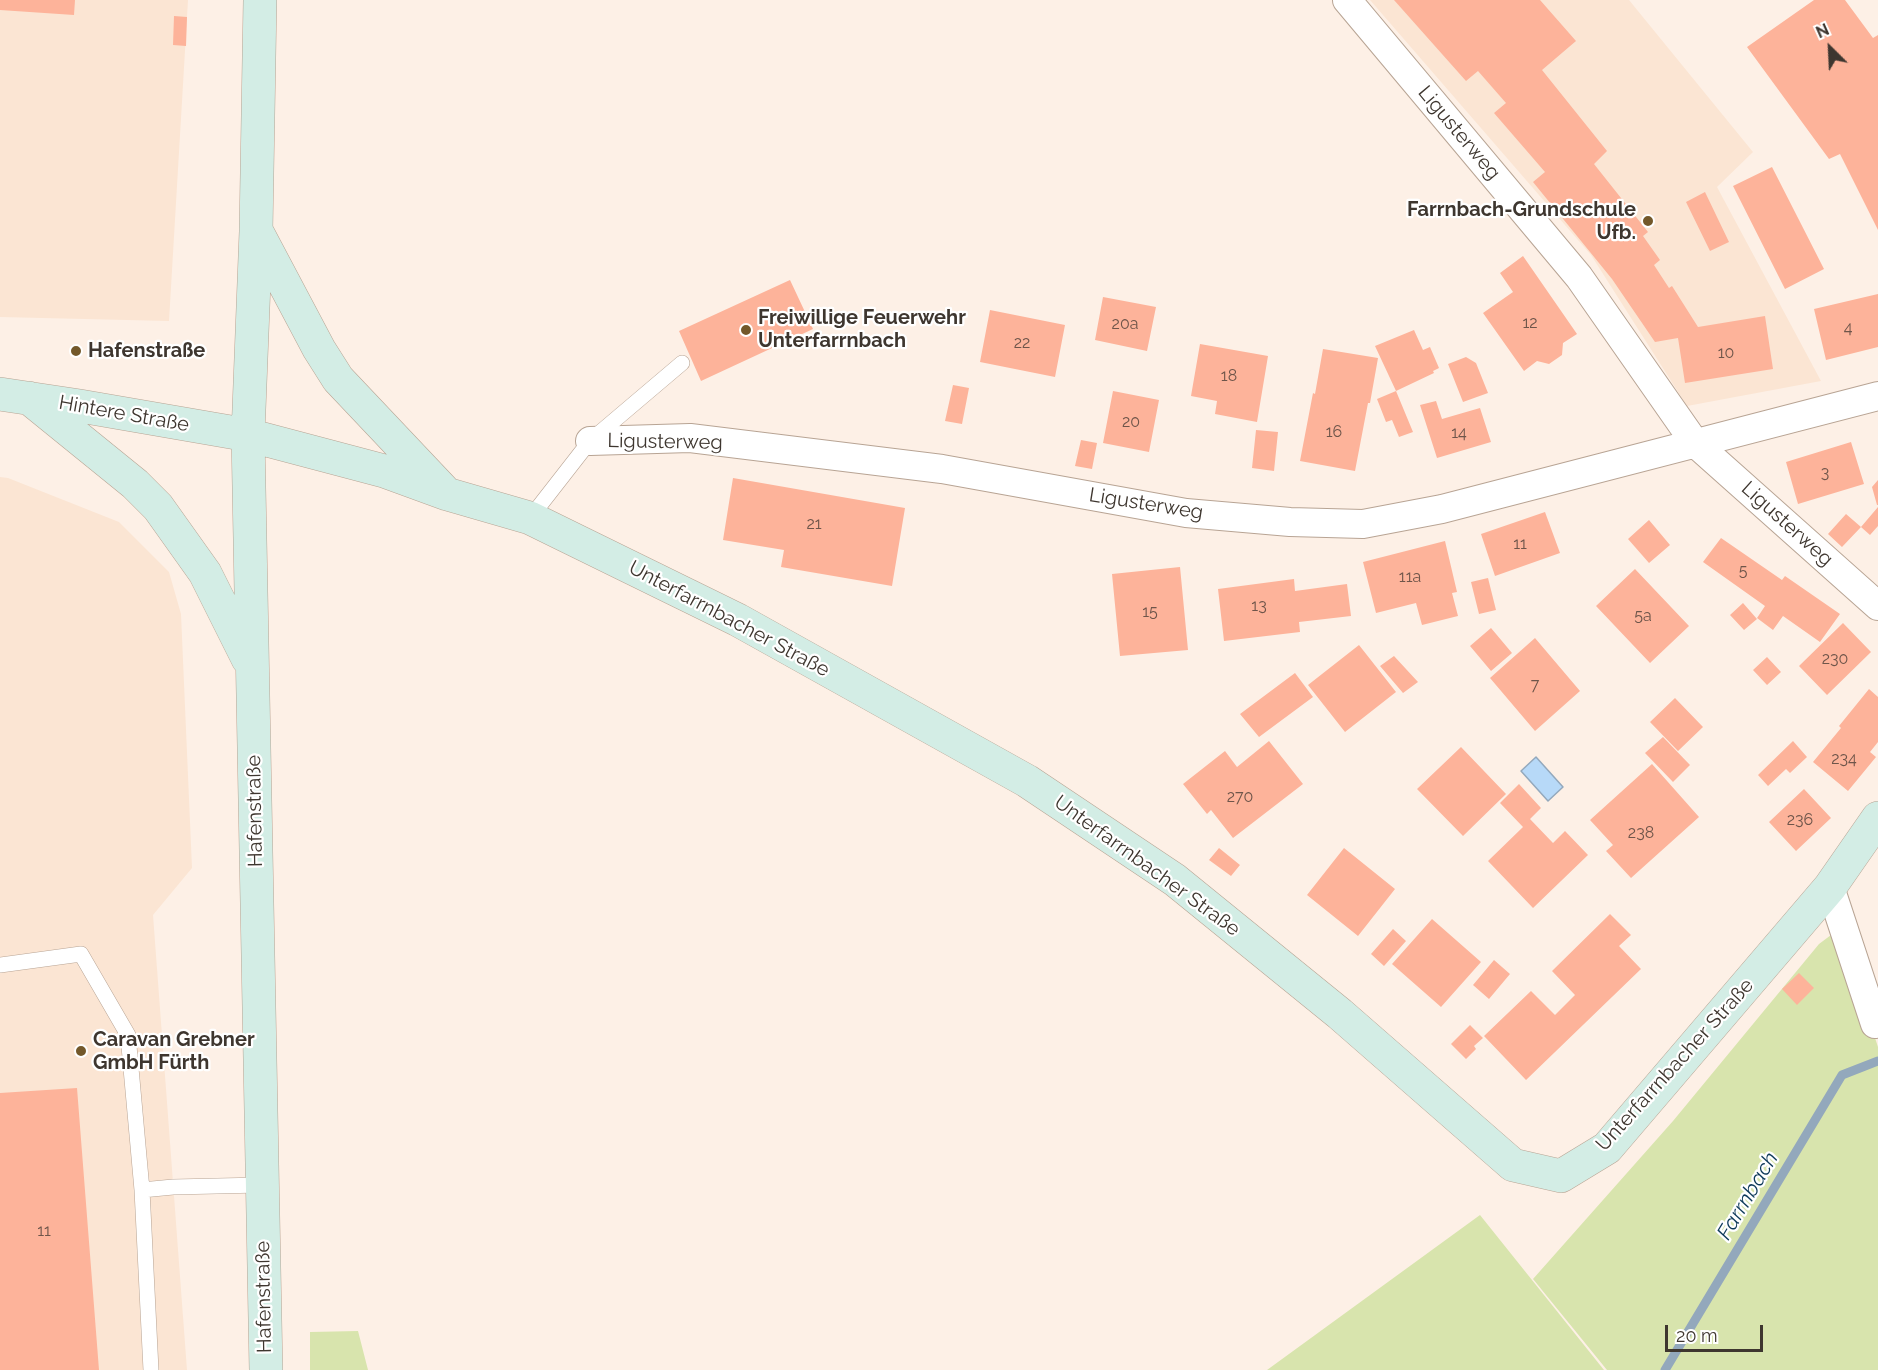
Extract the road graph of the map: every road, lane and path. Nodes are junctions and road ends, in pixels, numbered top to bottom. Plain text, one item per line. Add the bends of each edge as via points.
1 (260, 0) edge
2 (1347, 0) edge
3 (256, 231) junction
4 (682, 363) dead end
5 (14, 396) edge
6 (1878, 396) edge
7 (248, 435) junction
8 (590, 441) junction
9 (1695, 443) junction
10 (447, 494) junction
11 (530, 518) junction
12 (1878, 606) edge
13 (252, 666) junction
14 (1878, 818) edge
15 (1830, 887) junction
16 (0, 965) edge
17 (1875, 1024) dead end
18 (261, 1185) junction
19 (142, 1190) junction
20 (152, 1370) edge
21 (266, 1370) edge

1 - 3 street, Hafenstraße
2 - 9 street, Ligusterweg via 1579,277
3 - 7 street, Hafenstraße
3 - 10 street via 338,379
4 - 8 lane
5 - 7 street, Hintere Straße
5 - 13 street via 135,484 158,507 205,573
6 - 9 street, Ligusterweg
7 - 10 street, Unterfarrnbacher Straße via 384,471
7 - 13 street, Hafenstraße
8 - 9 street, Ligusterweg via 690,438 942,470 1186,513 1363,524 1442,509
8 - 11 lane
9 - 12 street, Ligusterweg
10 - 11 street, Unterfarrnbacher Straße
11 - 15 street, Unterfarrnbacher Straße via 738,620 1027,781 1174,880 1233,926 1513,1165 1561,1176 1607,1148
13 - 18 street, Hafenstraße
14 - 15 street, Unterfarrnbacher Straße
15 - 17 street
16 - 19 lane via 81,954 128,1035
18 - 19 lane
18 - 21 street, Hafenstraße
19 - 20 lane

